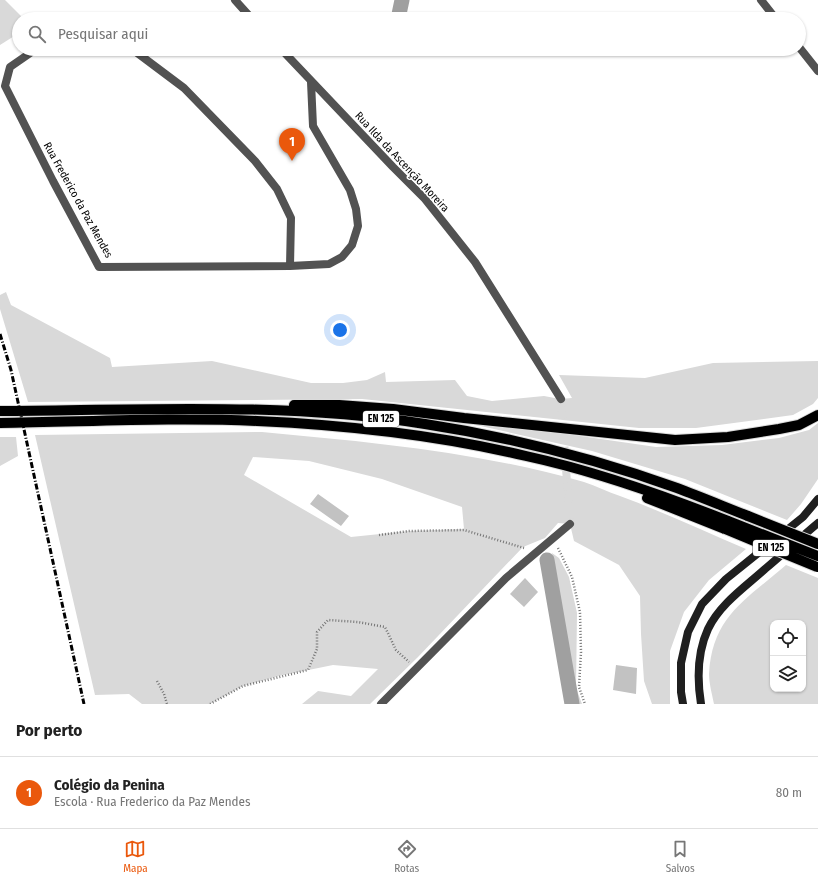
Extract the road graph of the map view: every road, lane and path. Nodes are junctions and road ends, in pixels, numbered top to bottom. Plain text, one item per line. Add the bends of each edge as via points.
1 (235, 0) edge
2 (761, 0) edge
3 (246, 12) edge
4 (770, 12) edge
5 (26, 56) edge
6 (141, 56) edge
7 (287, 56) edge
8 (806, 56) edge
9 (818, 71) edge
10 (311, 82) junction
11 (290, 266) junction
12 (560, 399) tunnel mouth
13 (214, 408) junction
14 (0, 411) edge
15 (818, 415) edge
16 (0, 423) edge
17 (818, 499) edge
18 (818, 523) edge
19 (570, 524) dead end
20 (378, 535) dead end
21 (553, 538) junction
22 (818, 544) edge
23 (530, 557) junction
24 (818, 563) edge
25 (416, 669) junction
26 (157, 681) dead end
27 (167, 704) edge
28 (210, 704) edge
29 (381, 704) edge
30 (585, 704) edge
31 (683, 704) edge
32 (701, 704) edge

1 - 3 street
2 - 4 street
5 - 11 street, Rua Frederico da Paz Mendes via 10,67 5,86 52,182 99,267
6 - 11 street via 184,88 255,161 277,188 291,218
7 - 10 street, Rua Ilda da Ascenção Moreira
8 - 9 street
10 - 11 street, Rua Frederico da Paz Mendes via 314,126 350,190 358,226 352,245 342,257 329,264
10 - 12 street, Rua Ilda da Ascenção Moreira via 425,198 475,262
13 - 14 main road, EN 125
13 - 15 main road via 339,405 675,440 728,437 779,429 799,425
13 - 22 main road, EN 125, bridge via 361,416 500,438 619,469 677,488
16 - 24 main road, EN 125, bridge via 256,421 417,436 527,456 646,490
17 - 31 main road via 803,517 726,579 702,604 688,632 681,663
18 - 32 main road via 738,593 715,618 708,629 701,650 698,670
19 - 21 street
20 - 23 path via 464,530 523,547
21 - 23 street
21 - 30 path via 572,577 580,612 579,686
23 - 25 street via 496,587
25 - 28 path via 396,650 385,627 328,620 317,632 316,649 308,670 243,686
25 - 29 street
26 - 27 path

